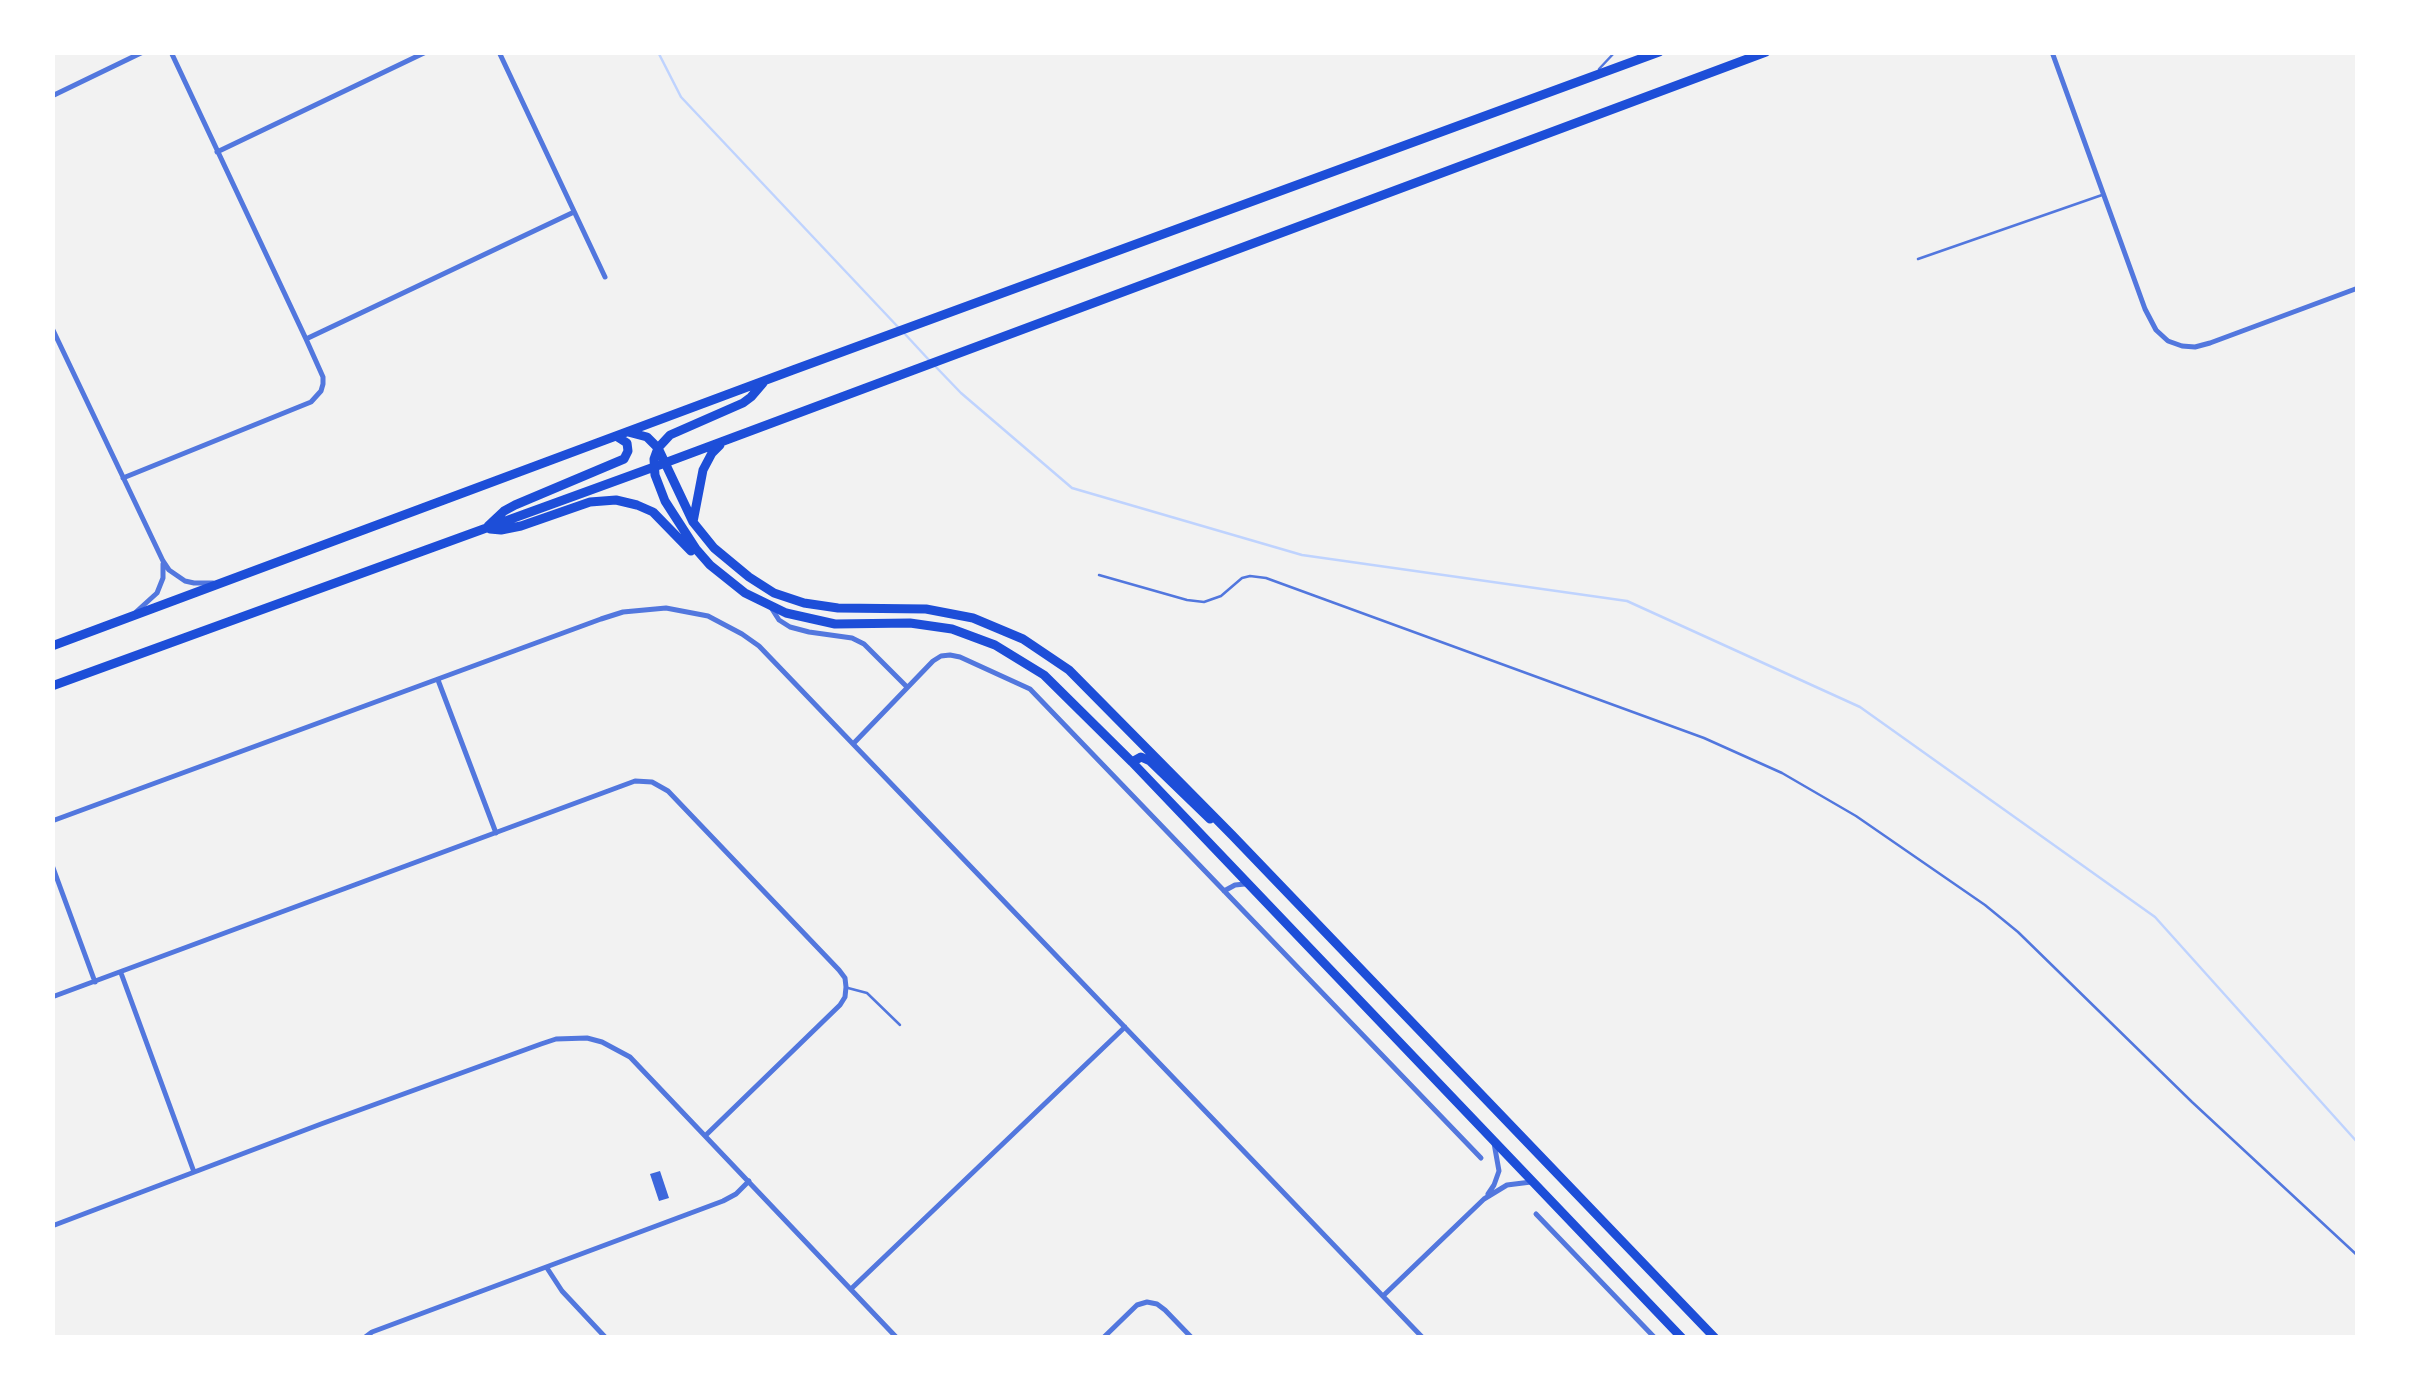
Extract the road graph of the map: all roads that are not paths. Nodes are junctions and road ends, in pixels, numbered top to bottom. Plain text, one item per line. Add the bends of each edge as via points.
1 (143, 52) edge
2 (171, 52) edge
3 (426, 52) edge
4 (499, 52) edge
5 (1615, 52) edge
6 (1659, 52) edge
7 (1766, 52) edge
8 (2052, 52) edge
9 (1588, 78) junction
10 (52, 96) edge
11 (217, 152) junction
12 (2104, 194) junction
13 (574, 212) junction
14 (1918, 259) dead end
15 (605, 277) dead end
16 (2358, 288) edge
17 (52, 328) edge
18 (306, 339) junction
19 (764, 381) junction
20 (627, 432) junction
21 (616, 436) junction
22 (726, 440) junction
23 (658, 448) junction
24 (664, 462) junction
25 (654, 467) junction
26 (123, 478) junction
27 (694, 522) junction
28 (486, 528) junction
29 (163, 561) junction
30 (720, 575) junction
31 (1099, 575) dead end
32 (237, 578) junction
33 (770, 606) junction
34 (127, 618) junction
35 (52, 646) edge
36 (438, 680) junction
37 (52, 686) edge
38 (908, 688) junction
39 (853, 744) junction
40 (1132, 762) junction
41 (52, 821) edge
42 (496, 833) junction
43 (1232, 835) junction
44 (1213, 864) junction
45 (52, 865) edge
46 (1248, 884) junction
47 (1224, 890) junction
48 (121, 973) junction
49 (96, 982) junction
50 (846, 987) junction
51 (52, 998) edge
52 (900, 1025) dead end
53 (1124, 1027) junction
54 (706, 1135) junction
55 (1493, 1140) junction
56 (1481, 1158) dead end
57 (194, 1172) junction
58 (749, 1181) junction
59 (1534, 1182) junction
60 (1484, 1199) junction
61 (1536, 1214) dead end
62 (52, 1226) edge
63 (2358, 1256) edge
64 (547, 1268) junction
65 (852, 1288) junction
66 (1384, 1295) junction
67 (364, 1338) edge
68 (606, 1338) edge
69 (897, 1338) edge
70 (1103, 1338) edge
71 (1192, 1338) edge
72 (1424, 1338) edge
73 (1655, 1338) edge
74 (1682, 1338) edge
75 (1715, 1338) edge

1 - 10 street
2 - 11 street
3 - 11 street
4 - 13 street
5 - 9 lane
6 - 9 main road
7 - 22 main road
8 - 12 street
9 - 19 main road
11 - 18 street
12 - 14 lane
12 - 16 street via 2145,308 2168,341 2210,344
13 - 15 street
13 - 18 street
17 - 26 street
18 - 26 street via 323,377 316,397
19 - 20 main road
19 - 23 main road via 742,403 676,432
20 - 21 main road
20 - 23 main road
21 - 28 main road via 628,447 620,461 515,505
21 - 32 main road
22 - 24 main road
22 - 27 main road via 707,461
23 - 24 main road
23 - 25 main road
24 - 25 main road
24 - 27 main road
25 - 28 main road
25 - 30 main road via 664,501
26 - 29 street
27 - 43 main road via 736,568 788,599 957,614 1023,639 1082,682
28 - 30 main road via 511,528 590,502 626,502 653,512
28 - 37 main road
29 - 32 street via 194,583
29 - 34 street via 157,593
30 - 33 main road
31 - 63 lane via 1204,602 1242,578 1266,578 1704,738 1795,780 2018,932
32 - 34 main road
33 - 38 street via 790,627 864,644
33 - 40 main road via 818,622 924,624 982,638 1055,685
34 - 35 main road
36 - 39 street via 623,612 688,611 759,646
36 - 41 street
36 - 42 street
38 - 39 street
38 - 44 street via 937,658 950,655 1030,689
39 - 53 street
40 - 43 main road via 1150,761
40 - 44 main road
42 - 48 street
42 - 50 street via 634,781 652,782 839,970
43 - 75 main road
44 - 46 main road
44 - 47 street
45 - 49 street
46 - 47 street
46 - 55 main road
47 - 56 street
48 - 49 street
48 - 57 street
49 - 51 street
50 - 52 lane via 867,993
50 - 54 street via 840,1005
53 - 65 street
53 - 66 street
54 - 57 street via 630,1057 602,1042 571,1037
54 - 58 street
55 - 59 main road
55 - 60 street via 1498,1171
57 - 62 street
58 - 64 street via 723,1201
58 - 65 street
59 - 60 street via 1507,1184
59 - 74 main road
60 - 66 street
61 - 73 street
64 - 67 street
64 - 68 street
65 - 69 street
66 - 72 street
70 - 71 street via 1147,1302

